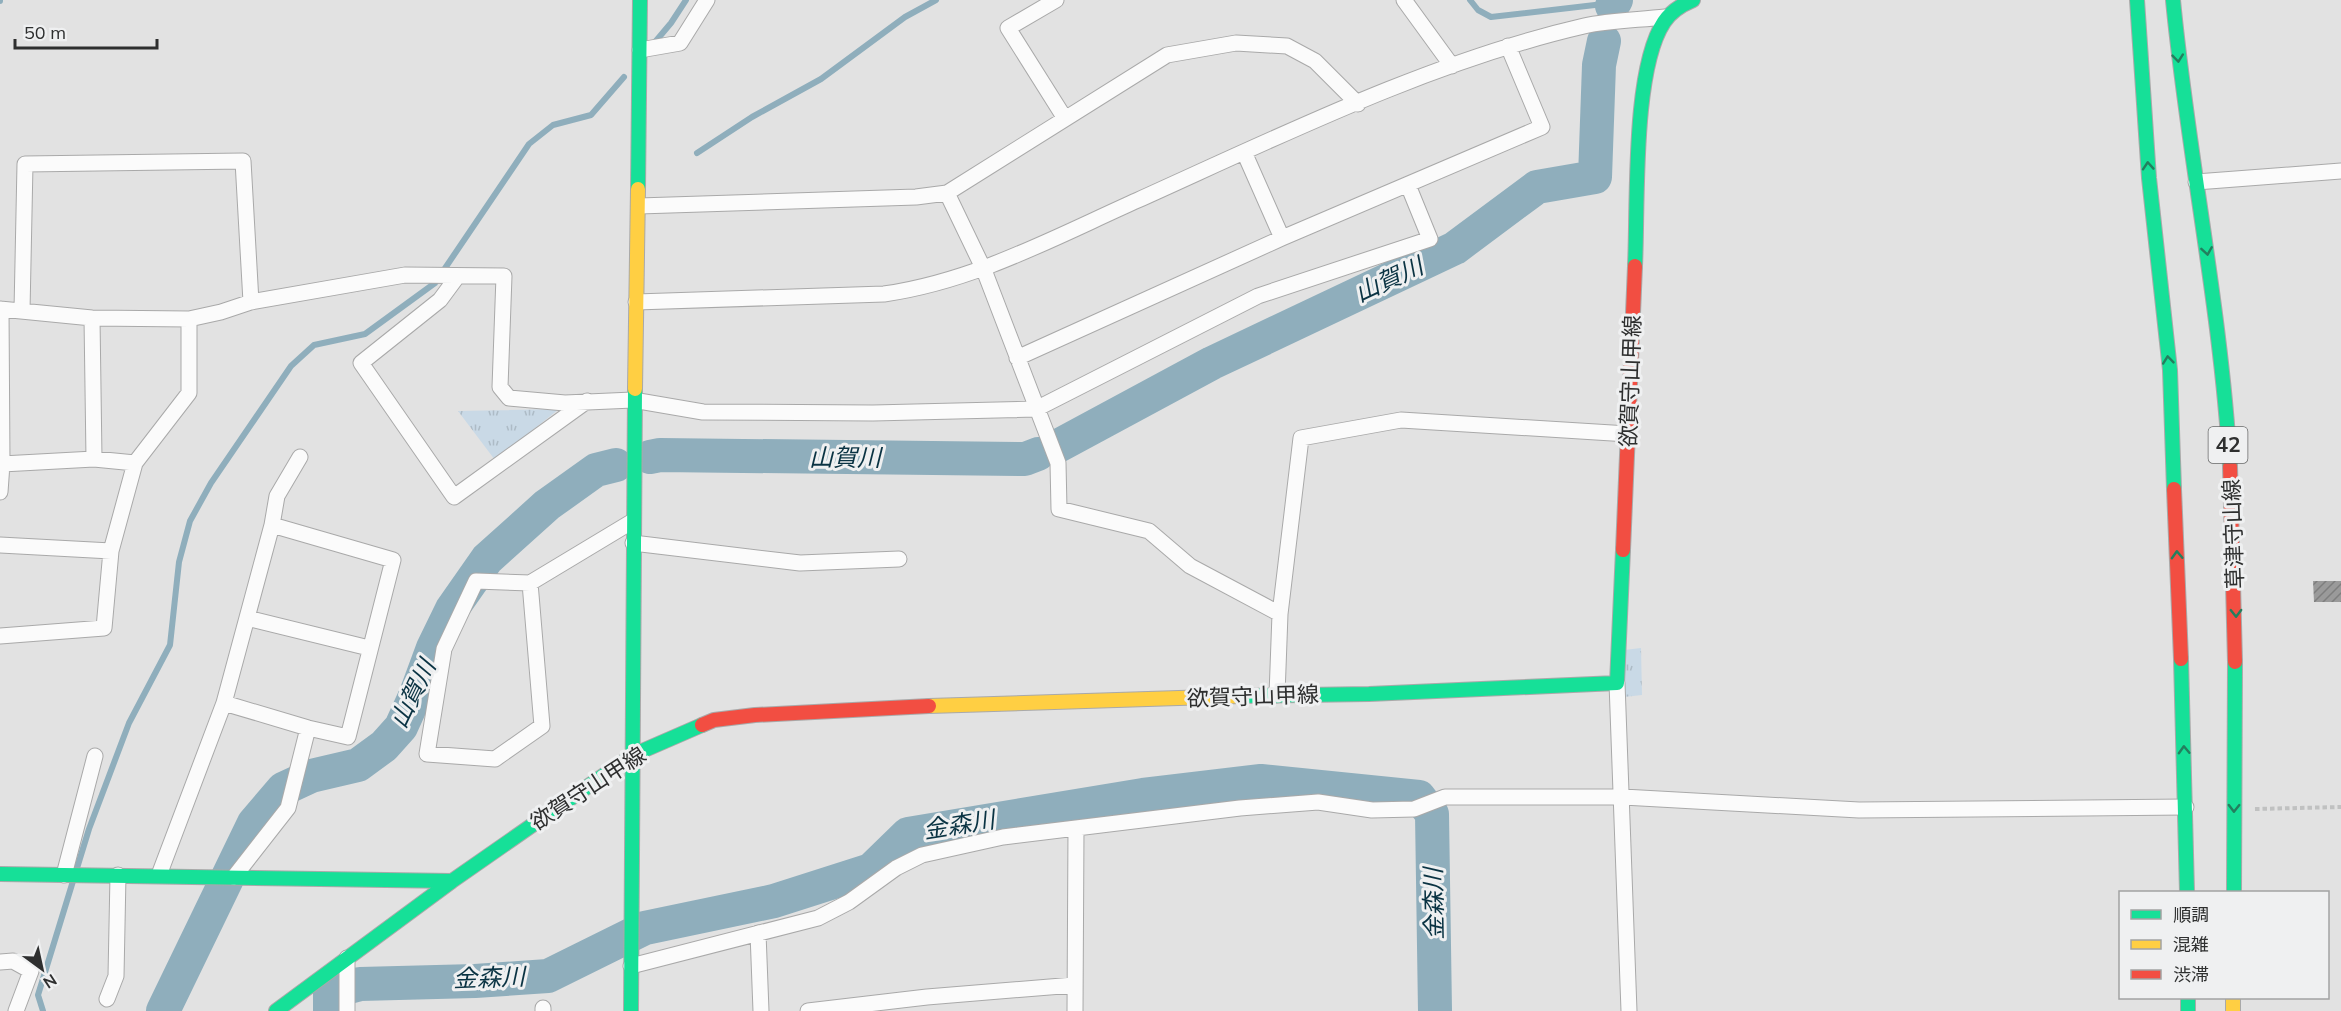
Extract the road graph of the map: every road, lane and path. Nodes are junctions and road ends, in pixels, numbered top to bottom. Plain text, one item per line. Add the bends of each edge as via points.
1 (640, 0) edge
2 (707, 0) edge
3 (1056, 0) edge
4 (1404, 0) edge
5 (2137, 0) edge
6 (2173, 0) edge
7 (1685, 1) edge
8 (1665, 17) junction
9 (1508, 46) junction
10 (640, 50) junction
11 (1452, 66) junction
12 (1358, 104) junction
13 (1064, 117) junction
14 (1244, 152) junction
15 (2341, 171) edge
16 (2196, 182) junction
17 (1408, 185) junction
18 (947, 193) junction
19 (639, 206) junction
20 (1282, 238) junction
21 (984, 270) junction
22 (451, 277) junction
23 (251, 302) junction
24 (636, 302) junction
25 (0, 309) edge
26 (22, 311) junction
27 (92, 318) junction
28 (189, 319) junction
29 (1017, 358) junction
30 (633, 400) junction
31 (587, 401) junction
32 (1036, 409) junction
33 (1628, 434) junction
34 (300, 458) dead end
35 (94, 459) junction
36 (135, 463) junction
37 (2, 464) junction
38 (0, 492) edge
39 (633, 521) junction
40 (272, 525) junction
41 (633, 543) junction
42 (0, 545) edge
43 (111, 551) junction
44 (900, 559) dead end
45 (530, 583) junction
46 (1280, 614) junction
47 (247, 618) junction
48 (0, 636) edge
49 (369, 648) junction
50 (1617, 682) junction
51 (1277, 694) junction
52 (224, 703) junction
53 (308, 728) junction
54 (633, 754) junction
55 (94, 756) dead end
56 (1623, 797) junction
57 (2186, 807) junction
58 (2341, 807) edge
59 (2234, 810) junction
60 (1076, 829) junction
61 (0, 874) edge
62 (64, 875) junction
63 (118, 875) junction
64 (159, 875) junction
65 (234, 877) junction
66 (452, 881) junction
67 (2187, 891) edge
68 (2234, 891) edge
69 (758, 933) junction
70 (347, 958) junction
71 (0, 962) edge
72 (631, 966) junction
73 (1074, 985) junction
74 (107, 999) dead end
75 (16, 1011) edge
76 (276, 1011) edge
77 (347, 1011) edge
78 (631, 1011) edge
79 (760, 1011) edge
80 (808, 1011) edge
81 (1075, 1011) edge
82 (1629, 1011) edge

1 - 10 main road
2 - 10 street via 680,43
3 - 13 street via 1008,28
4 - 11 street
57 -> 5 main road via 2170,370 2149,178
6 -> 16 main road, 草津守山線 / 42
7 - 8 main road
8 - 9 street via 1587,26
8 - 33 main road, 欲賀守山甲線 via 1644,85
9 - 11 street
9 - 17 street via 1542,127
10 - 19 main road
11 - 12 street
12 - 13 street via 1315,61 1287,46 1236,43 1167,55
12 - 14 street
13 - 18 street
14 - 20 street
14 - 21 street
15 - 16 street
16 -> 59 main road, 草津守山線 / 42 via 2214,297 2233,511
17 - 20 street
17 - 32 street via 1430,239 1258,296
18 - 19 street
18 - 21 street
19 - 24 main road
20 - 29 street
21 - 24 street via 884,294
21 - 29 street
22 - 23 street via 423,274
22 - 31 street via 504,276 500,387 510,398
22 - 31 street via 440,300 361,363 454,497
23 - 26 street via 243,161 25,164
23 - 28 street
24 - 30 main road
25 - 26 street
25 - 37 street
26 - 27 street
27 - 28 street
27 - 35 street
28 - 36 street via 189,393
29 - 32 street
30 - 31 street
30 - 32 street via 703,412
30 - 39 main road
32 - 46 street via 1058,463 1059,509 1149,531 1190,566
33 - 46 street via 1401,420 1301,438
33 - 50 main road, 欲賀守山甲線
34 - 40 street via 277,496
35 - 36 street
35 - 37 street
36 - 43 street
37 - 38 street
39 - 41 main road
39 - 45 street
40 - 47 street
40 - 49 street via 393,560
41 - 44 street via 800,563
41 - 54 main road
42 - 43 street
43 - 48 street via 104,628
45 - 45 street via 476,581 444,650 427,754 495,759 542,726
46 - 51 street
47 - 49 street
47 - 52 street
49 - 53 street via 348,737
50 - 51 main road, 欲賀守山甲線 via 1368,694
50 - 56 street
51 - 54 main road, 欲賀守山甲線 via 756,715 714,720
52 - 53 street
52 - 64 street
53 - 65 street via 288,808
54 - 66 main road, 欲賀守山甲線
54 - 72 main road
55 - 62 street
56 - 57 street via 1859,810
56 - 60 street via 1445,797 1414,809 1372,810 1318,802 1164,816
56 - 82 street
57 - 67 main road
58 - 59 path
59 - 68 main road, 草津守山線 / 42
60 - 69 street via 1003,837 922,855 818,918
60 - 73 street
61 - 62 main road
62 - 63 main road
63 - 64 main road
63 - 74 street via 116,976
64 - 65 main road
65 - 66 main road
66 - 70 main road, 欲賀守山甲線
69 - 72 street
69 - 79 street
70 - 76 main road, 欲賀守山甲線
70 - 77 street
71 - 75 street via 13,961 31,971
72 - 78 main road
73 - 80 street
73 - 81 street

